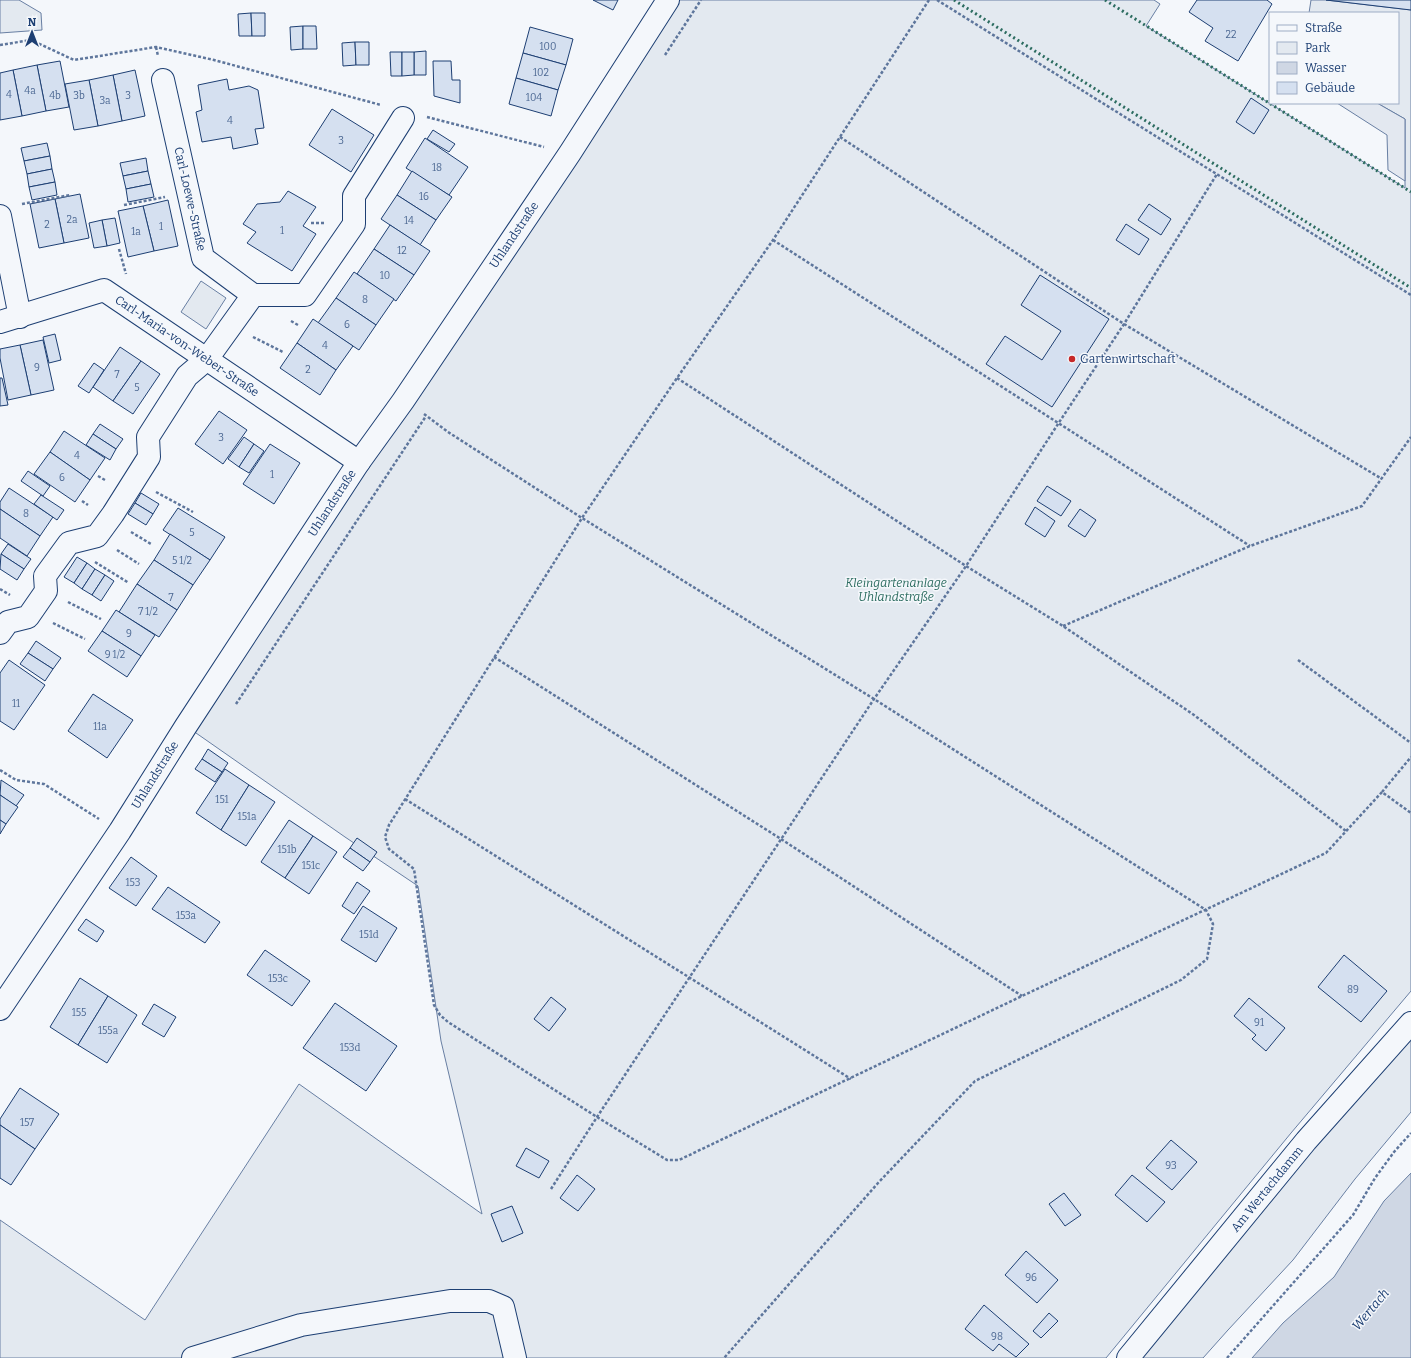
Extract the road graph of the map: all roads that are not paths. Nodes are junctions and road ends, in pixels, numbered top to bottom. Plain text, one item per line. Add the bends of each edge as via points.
1 (668, 0) edge
2 (163, 80) dead end
3 (412, 117) road end
4 (8, 211) edge
5 (253, 295) junction
6 (10, 319) edge
7 (207, 360) junction
8 (359, 462) junction
9 (0, 633) edge
10 (0, 1009) edge
11 (1411, 1023) edge
12 (193, 1358) edge
13 (515, 1358) edge
14 (1128, 1358) edge

1 - 8 street, Uhlandstraße via 570,153
2 - 5 street, Carl-Loewe-Straße via 203,258
3 - 5 street via 354,196 354,224 305,295
4 - 6 street
5 - 7 street
6 - 7 street, Carl-Maria-von-Weber-Straße via 104,290
7 - 8 street, Carl-Maria-von-Weber-Straße
7 - 9 street via 187,376 148,437 149,457 97,536 69,543 45,576 46,591 32,612 28,617 8,622
8 - 10 street, Uhlandstraße via 120,831
11 - 14 street, Am Wertachdamm via 1306,1141
12 - 13 street via 301,1325 450,1301 489,1300 503,1307

